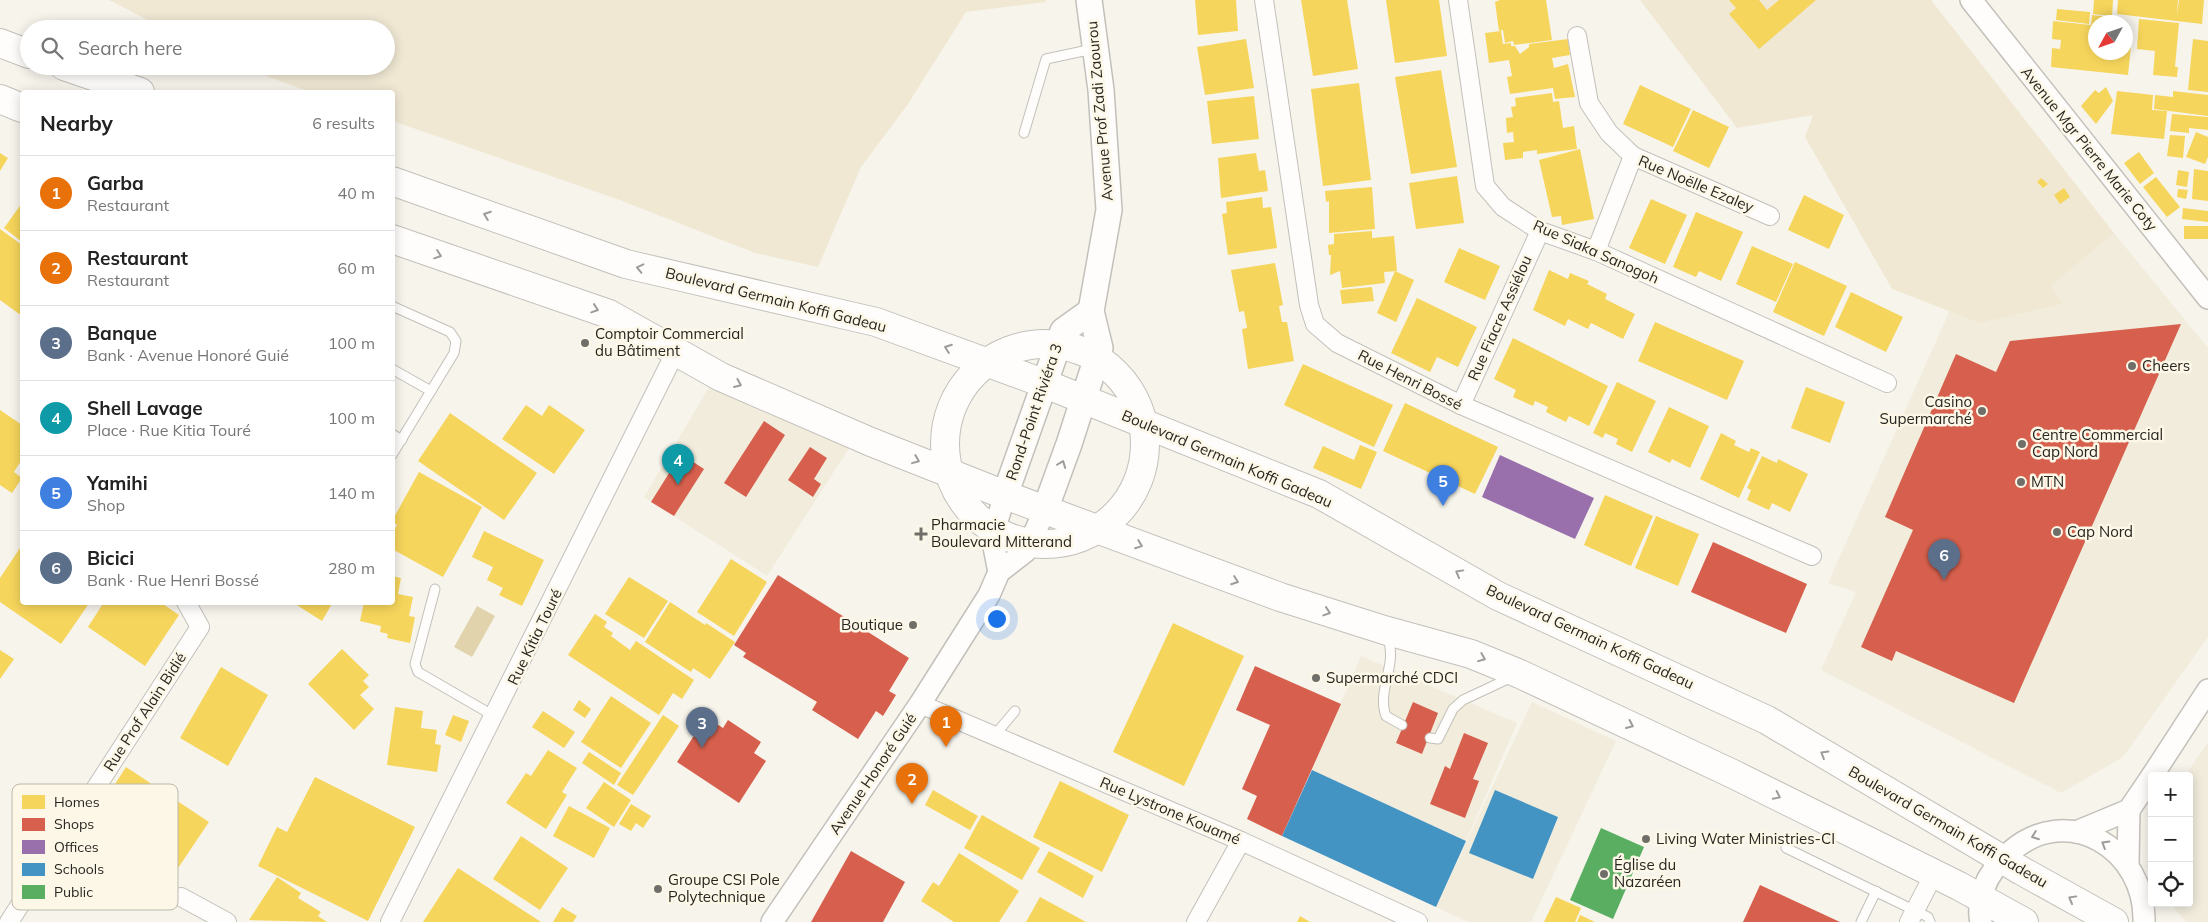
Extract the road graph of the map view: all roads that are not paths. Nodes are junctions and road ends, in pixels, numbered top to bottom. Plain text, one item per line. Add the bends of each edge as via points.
1 (1090, 0) edge
2 (1264, 0) edge
3 (1458, 0) edge
4 (1971, 0) edge
5 (1577, 36) dead end
6 (0, 44) edge
7 (1096, 48) junction
8 (20, 51) edge
9 (90, 75) edge
10 (134, 90) edge
11 (0, 99) edge
12 (20, 107) edge
13 (1024, 133) dead end
14 (1633, 156) junction
15 (395, 182) edge
16 (1770, 216) dead end
17 (1540, 231) junction
18 (395, 240) edge
19 (1596, 251) junction
20 (2207, 294) edge
21 (395, 307) edge
22 (1091, 312) junction
23 (1058, 344) junction
24 (676, 350) junction
25 (1097, 357) junction
26 (985, 362) junction
27 (395, 371) edge
28 (1043, 383) junction
29 (1887, 383) dead end
30 (431, 391) junction
31 (1082, 399) junction
32 (1461, 406) junction
33 (1144, 424) junction
34 (395, 436) edge
35 (402, 440) junction
36 (395, 450) edge
37 (948, 472) junction
38 (1005, 495) junction
39 (1045, 510) junction
40 (994, 530) junction
41 (1098, 530) junction
42 (1030, 543) junction
43 (1812, 556) dead end
44 (999, 572) junction
45 (435, 589) dead end
46 (188, 605) edge
47 (1384, 630) junction
48 (1520, 674) junction
49 (2208, 690) edge
50 (920, 704) junction
51 (1015, 711) dead end
52 (495, 717) junction
53 (1402, 725) dead end
54 (994, 736) junction
55 (1430, 738) dead end
56 (2155, 772) edge
57 (2148, 782) edge
58 (98, 784) edge
59 (2129, 810) junction
60 (2076, 832) junction
61 (1242, 842) junction
62 (1786, 848) dead end
63 (2001, 859) junction
64 (2128, 864) junction
65 (1934, 874) junction
66 (1876, 891) junction
67 (181, 897) dead end
68 (17, 910) edge
69 (1981, 910) edge
70 (9, 922) edge
71 (227, 922) edge
72 (390, 922) edge
73 (772, 922) edge
74 (1196, 922) edge
75 (1418, 922) edge
76 (1861, 922) edge
77 (1909, 922) edge
78 (1930, 922) edge
79 (2024, 922) edge
80 (2114, 922) edge
81 (2144, 922) edge

1 - 7 main road, Avenue Prof Zadi Zaourou
2 - 32 street, Rue Henri Bossé via 1309,305 1316,324 1337,343
3 - 17 street, Rue Siaka Sanogoh via 1484,186 1504,206
4 - 20 street, Avenue Mgr Pierre Marie Coty
5 - 14 street via 1589,103 1609,133
6 - 8 main road
7 - 13 lane via 1046,59
7 - 22 main road, Avenue Prof Zadi Zaourou via 1109,210
9 - 10 main road
11 - 12 main road
14 - 16 street, Rue Noëlle Ezaley
14 - 19 street, Rue Noëlle Ezaley
26 -> 15 main road, Boulevard Germain Koffi Gadeau via 876,322 626,264
17 - 19 street, Rue Siaka Sanogoh
17 - 32 street, Rue Fiacre Assiélou
18 -> 24 main road via 609,314
19 - 29 street, Rue Siaka Sanogoh
21 - 30 lane via 450,332 456,341 454,353
22 - 23 main road, Rond-Point Riviéra 3 via 1063,331
22 - 25 main road via 1100,348
23 - 25 main road via 1076,347
23 - 26 main road via 1018,347
23 - 28 main road, Rond-Point Riviéra 3
24 -> 37 main road via 721,377
24 - 52 street, Rue Kitia Touré
25 - 31 main road
25 - 33 main road via 1126,384 1136,400
26 - 28 main road, Boulevard Germain Koffi Gadeau
26 - 37 main road via 957,394 949,415 946,431
27 - 30 lane
28 - 31 main road, Boulevard Germain Koffi Gadeau
28 - 38 main road, Rond-Point Riviéra 3
30 - 35 lane
31 - 33 main road, Boulevard Germain Koffi Gadeau
39 -> 31 main road
32 - 43 street, Rue Henri Bossé
33 - 41 main road via 1145,458 1136,487 1119,513
63 -> 33 main road, Boulevard Germain Koffi Gadeau via 1767,720 1498,596 1319,494
34 - 35 lane
35 - 36 lane
37 - 38 main road
37 - 40 main road via 964,503
38 - 39 main road
38 - 40 street
39 - 41 main road
39 - 42 street, Avenue Honoré Guié
40 - 42 main road
40 - 44 street via 992,537
41 - 42 main road via 1070,542
41 -> 47 main road via 1280,597
42 - 44 street, Avenue Honoré Guié via 1026,551
44 - 50 street, Avenue Honoré Guié via 989,595
45 - 52 lane via 415,664 418,672
46 - 58 street, Rue Prof Alain Bidié via 200,627
47 -> 48 main road via 1471,654
47 - 53 lane via 1392,647 1384,710 1386,716
48 - 55 lane via 1463,700 1454,709 1438,739
48 -> 65 main road via 1733,774
49 - 56 street
50 - 54 street, Rue Lystrone Kouamé
50 - 73 street, Avenue Honoré Guié
51 - 54 lane
52 - 72 street, Rue Kitia Touré
54 - 61 street, Rue Lystrone Kouamé
57 - 59 street
59 - 60 street
59 - 64 street
60 -> 63 street via 2044,833 2018,845
64 -> 60 street via 2106,844
61 - 74 street
61 - 75 street, Rue Lystrone Kouamé
62 - 66 lane
63 - 69 street via 1987,878
80 -> 63 main road, Boulevard Germain Koffi Gadeau
64 - 81 street via 2142,892
65 - 69 main road
65 - 77 street
66 - 76 lane
66 - 78 lane via 1928,917
67 - 71 street
68 - 70 street, Rue Prof Alain Bidié
69 - 79 main road

